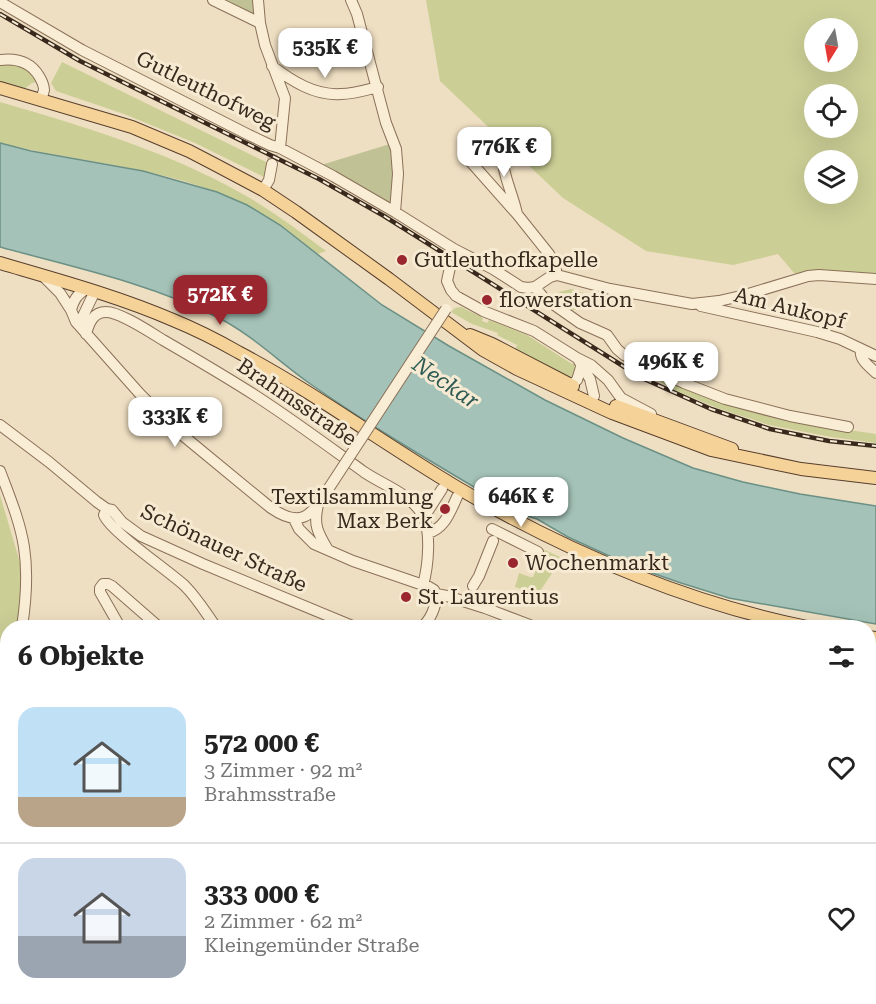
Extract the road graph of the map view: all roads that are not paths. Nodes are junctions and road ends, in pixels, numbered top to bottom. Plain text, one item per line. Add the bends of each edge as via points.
1 (213, 0) edge
2 (258, 0) edge
3 (351, 0) edge
4 (0, 2) edge
5 (260, 23) junction
6 (0, 60) edge
7 (272, 66) junction
8 (378, 87) junction
9 (0, 88) edge
10 (41, 100) junction
11 (275, 152) junction
12 (502, 156) dead end
13 (470, 161) dead end
14 (263, 190) junction
15 (395, 212) junction
16 (517, 214) junction
17 (454, 249) junction
18 (0, 263) edge
19 (557, 275) junction
20 (42, 276) junction
21 (876, 279) edge
22 (535, 287) junction
23 (91, 290) junction
24 (456, 296) junction
25 (692, 304) junction
26 (71, 310) junction
27 (455, 329) junction
28 (84, 331) junction
29 (861, 349) junction
30 (876, 356) edge
31 (579, 361) junction
32 (600, 372) junction
33 (876, 373) edge
34 (571, 386) junction
35 (592, 400) junction
36 (662, 423) junction
37 (0, 425) edge
38 (848, 427) dead end
39 (759, 460) junction
40 (0, 471) edge
41 (876, 478) edge
42 (442, 489) dead end
43 (457, 497) dead end
44 (318, 505) junction
45 (107, 509) junction
46 (424, 517) junction
47 (298, 519) junction
48 (526, 526) junction
49 (492, 529) dead end
50 (428, 533) junction
51 (493, 541) dead end
52 (518, 542) junction
53 (328, 550) junction
54 (538, 552) dead end
55 (423, 585) junction
56 (473, 586) dead end
57 (436, 594) junction
58 (23, 620) edge
59 (116, 620) edge
60 (151, 620) edge
61 (211, 620) edge
62 (338, 620) edge
63 (427, 620) edge
64 (518, 620) edge
65 (768, 620) edge

1 - 5 street
2 - 5 street
3 - 8 street
4 - 11 street, Gutleuthofweg via 82,51 270,145
5 - 7 street
6 - 10 street via 18,60 34,70 43,86
7 - 8 street via 290,79 328,94
7 - 11 street via 285,98
8 - 15 street via 396,152
9 - 10 main road
10 - 14 main road via 144,132
11 - 14 street
11 - 15 street, Gutleuthofweg via 333,176
12 - 16 street
13 - 16 street
14 - 27 main road
15 - 17 street, Gutleuthofweg
16 - 19 street via 552,259
17 - 22 street, Gutleuthofweg via 521,287
17 - 24 street via 447,281
18 - 20 main road
19 - 22 street
19 - 25 street via 610,290
20 - 23 main road
20 - 26 street
21 - 25 street via 808,276 745,296
22 - 38 street via 580,322 607,335 624,355 684,383 751,406
23 - 26 street via 77,296
23 - 28 street via 83,316
23 - 48 main road via 171,319 246,356
24 - 31 street via 534,331
24 - 44 street, bridge
25 - 29 street, Am Aukopf via 818,332
26 - 28 street
27 - 34 main road
27 - 35 main road via 508,364
28 - 46 street, Brahmsstraße via 92,318 106,312 133,323 288,417 405,497
28 - 47 street via 175,429 271,508
29 - 30 street, Am Aukopf
29 - 33 street via 862,360
31 - 32 street
31 - 34 street via 577,380
31 - 35 street via 590,379
32 - 35 street via 600,387
32 - 36 street via 626,401
34 - 35 main road
35 - 36 main road
35 - 39 main road via 623,417 711,450
36 - 39 main road
37 - 45 street, Schönauer Straße
39 - 41 main road
40 - 58 street via 24,546
42 - 46 street
43 - 50 street via 445,521
44 - 47 street
44 - 53 street via 316,525
45 - 61 street via 106,520 185,586
45 - 62 street, Schönauer Straße via 165,548
46 - 50 street
47 - 53 street
48 - 52 street
48 - 65 main road via 626,571
49 - 52 street
50 - 55 street
51 - 56 street
52 - 54 street
53 - 55 street
55 - 57 street
57 - 63 street
57 - 64 street via 468,600
59 - 60 street via 100,592 103,584 114,588

